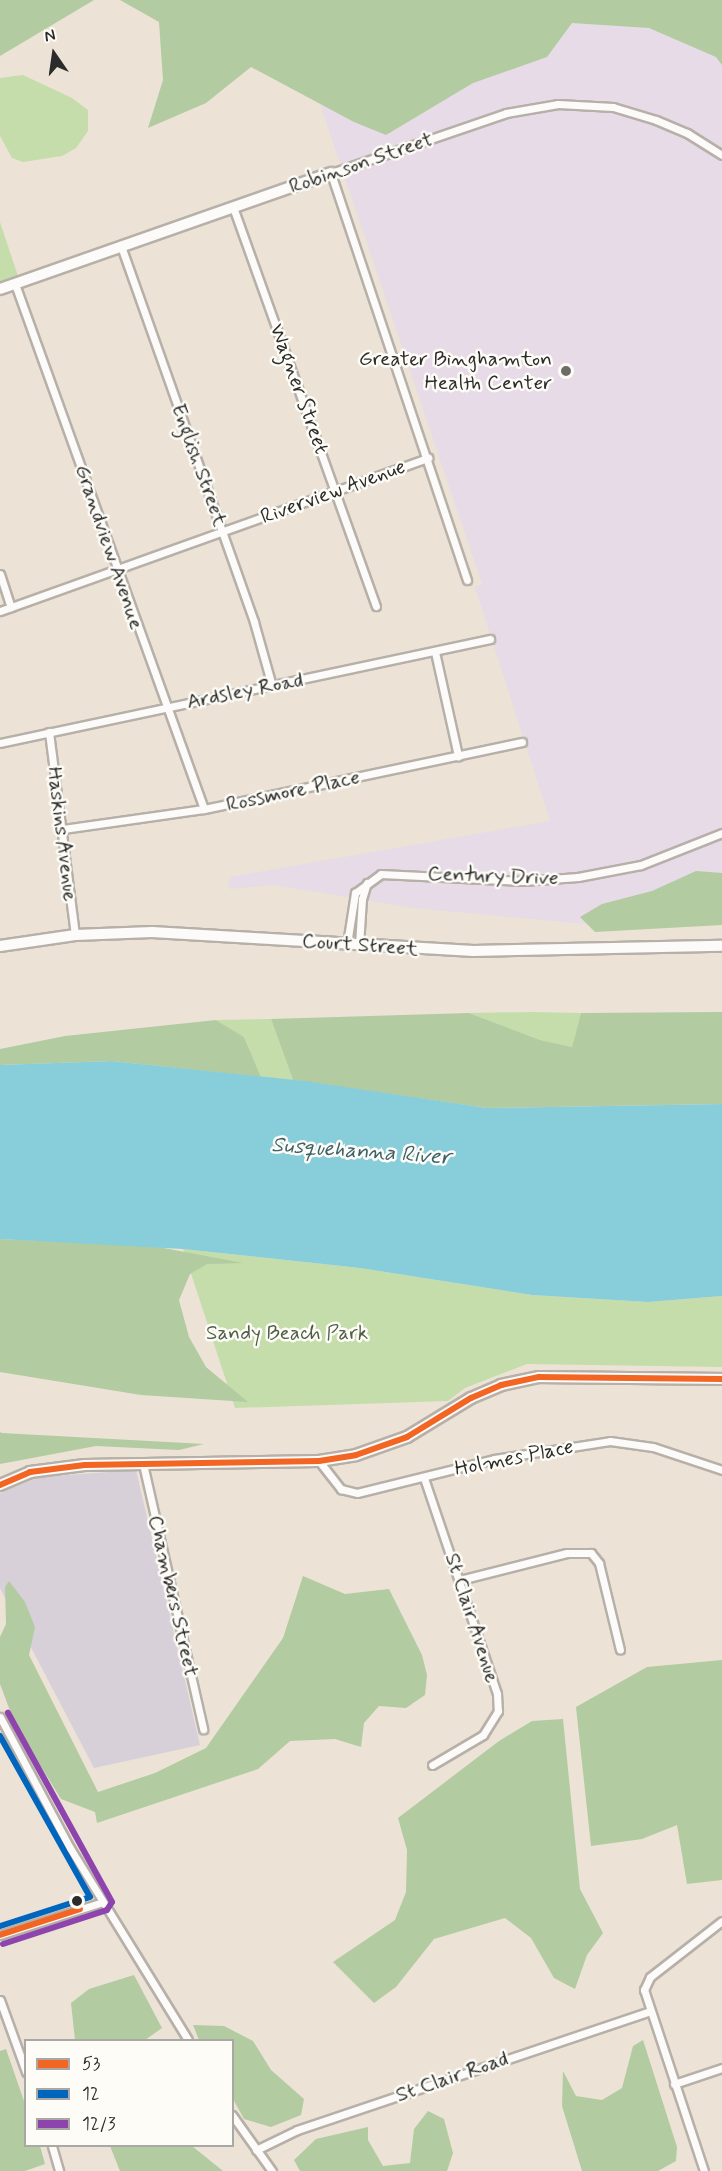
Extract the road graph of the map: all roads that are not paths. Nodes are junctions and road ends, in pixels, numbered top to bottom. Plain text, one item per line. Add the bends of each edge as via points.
1 (720, 151) edge
2 (331, 173) junction
3 (233, 207) junction
4 (121, 246) junction
5 (15, 284) junction
6 (0, 289) edge
7 (428, 458) junction
8 (335, 491) junction
9 (223, 532) junction
10 (116, 569) junction
11 (0, 574) edge
12 (467, 580) dead end
13 (376, 606) dead end
14 (11, 607) junction
15 (0, 611) edge
16 (490, 639) dead end
17 (435, 652) junction
18 (272, 686) junction
19 (166, 707) junction
20 (49, 732) junction
21 (522, 742) dead end
22 (0, 743) edge
23 (458, 756) junction
24 (204, 809) junction
25 (63, 829) junction
26 (722, 833) edge
27 (367, 882) junction
28 (75, 935) junction
29 (347, 944) junction
30 (359, 945) junction
31 (0, 946) edge
32 (722, 946) edge
33 (722, 1379) edge
34 (319, 1461) junction
35 (143, 1464) junction
36 (722, 1470) edge
37 (424, 1478) junction
38 (0, 1485) edge
39 (460, 1580) junction
40 (620, 1650) dead end
41 (0, 1717) edge
42 (203, 1729) dead end
43 (432, 1765) dead end
44 (103, 1902) junction
45 (722, 1921) edge
46 (0, 1935) edge
47 (0, 2000) edge
48 (650, 2011) junction
49 (187, 2039) edge
50 (24, 2066) edge
51 (722, 2068) edge
52 (674, 2084) junction
53 (234, 2118) edge
54 (53, 2147) edge
55 (256, 2150) junction
56 (59, 2171) edge
57 (272, 2171) edge
58 (704, 2171) edge

1 - 2 street, Robinson Street via 677,128 613,107 558,104 506,113
2 - 3 main road, Robinson Street
2 - 7 street
3 - 4 main road, Robinson Street
3 - 8 street, Wagner Street
4 - 5 main road, Robinson Street
4 - 9 street, English Street
5 - 6 main road, Robinson Street
5 - 10 street, Grandview Avenue
7 - 8 street, Riverview Avenue
7 - 12 street
8 - 9 street, Riverview Avenue
8 - 13 street, Wagner Street
9 - 10 street, Riverview Avenue
9 - 18 street, English Street
10 - 14 street, Riverview Avenue
10 - 19 street, Grandview Avenue
11 - 14 street
14 - 15 street, Riverview Avenue
16 - 17 street, Ardsley Road
17 - 18 street, Ardsley Road
17 - 23 street
18 - 19 street, Ardsley Road
19 - 20 street, Ardsley Road
19 - 24 street, Grandview Avenue
20 - 22 street, Ardsley Road
20 - 25 street, Haskins Avenue
21 - 23 street, Rossmore Place
23 - 24 street, Rossmore Place
24 - 25 street, Rossmore Place
25 - 28 street, Haskins Avenue
26 - 27 street, Century Drive via 640,865 586,876 523,880 387,873
27 - 29 street via 353,898
27 - 30 street
28 - 29 main road, Court Street via 170,933
28 - 31 main road, Court Street
29 - 30 main road, Court Street
30 - 32 main road, Court Street via 503,952
33 - 34 main road via 539,1377 501,1385 388,1446
34 - 35 main road
34 - 37 street, Holmes Place via 341,1489 357,1493
35 - 38 main road via 50,1468
35 - 42 street, Chambers Street
36 - 37 street, Holmes Place via 653,1447 610,1442 494,1459
37 - 39 street, St Clair Avenue
39 - 40 street via 567,1553 591,1553 599,1563
39 - 43 street, St Clair Avenue via 495,1681 498,1711 483,1735
41 - 44 street
44 - 46 street
44 - 49 street
45 - 48 street via 650,1977 644,1990
47 - 50 street
48 - 52 street
48 - 55 street, St Clair Road via 297,2130
51 - 52 street
52 - 58 street
53 - 55 street
54 - 56 street
55 - 57 street

